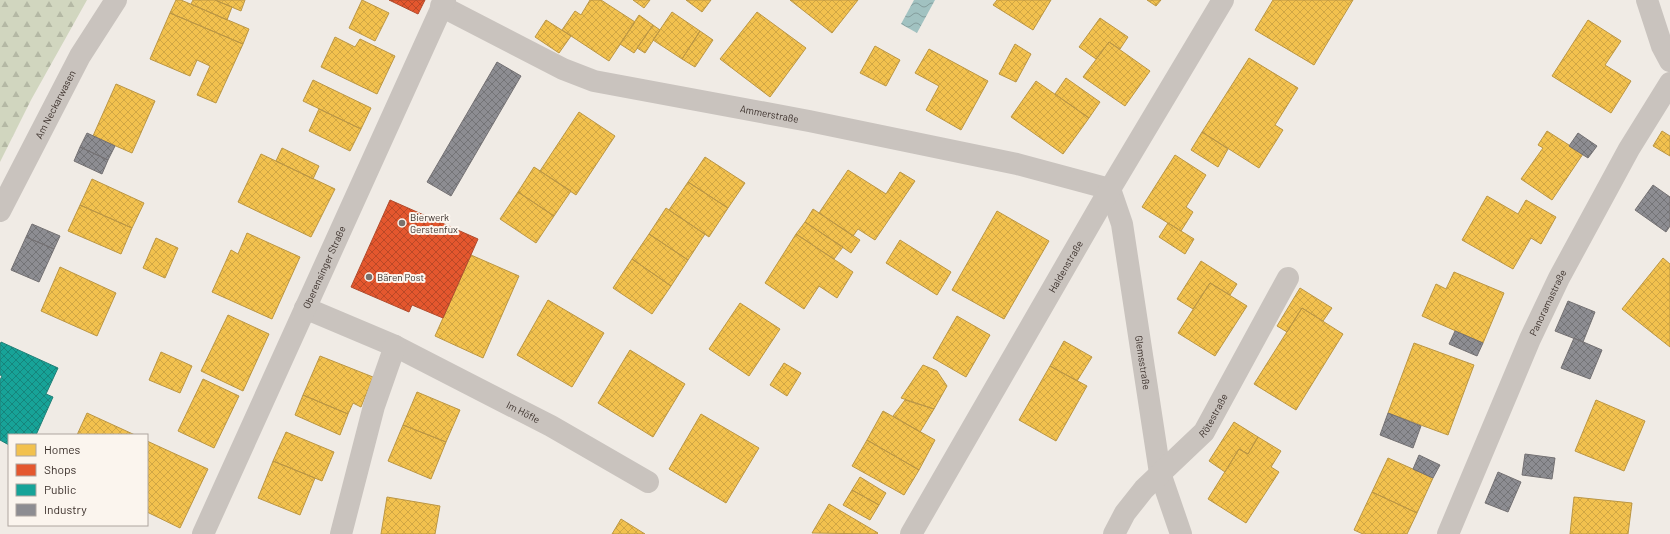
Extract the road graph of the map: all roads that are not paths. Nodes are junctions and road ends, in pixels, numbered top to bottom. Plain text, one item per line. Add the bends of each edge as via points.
1 (116, 0) edge
2 (1223, 0) edge
3 (1647, 0) edge
4 (443, 3) edge
5 (1670, 61) edge
6 (1670, 82) edge
7 (1110, 189) junction
8 (0, 212) edge
9 (1288, 278) dead end
10 (305, 308) junction
11 (395, 346) junction
12 (1160, 473) junction
13 (648, 482) dead end
14 (206, 533) edge
15 (341, 534) edge
16 (911, 534) edge
17 (1114, 534) edge
18 (1181, 534) edge
19 (1448, 534) edge

1 - 8 street, Am Neckarwasen via 80,56
2 - 7 street, Haldenstraße
3 - 5 street via 1662,46
4 - 7 street, Ammerstraße via 563,69 594,81 809,121 1017,164
4 - 10 street, Oberensinger Straße
6 - 19 street, Panoramastraße via 1629,149 1559,278 1530,339
7 - 12 street, Glemsstraße via 1122,224
7 - 16 street, Haldenstraße
9 - 12 street, Rötestraße via 1204,432
10 - 11 street, Im Höfle
10 - 14 street, Oberensinger Straße
11 - 13 street, Im Höfle via 551,426
11 - 15 street via 374,406
12 - 17 street, Rötestraße via 1144,489
12 - 18 street, Glemsstraße

